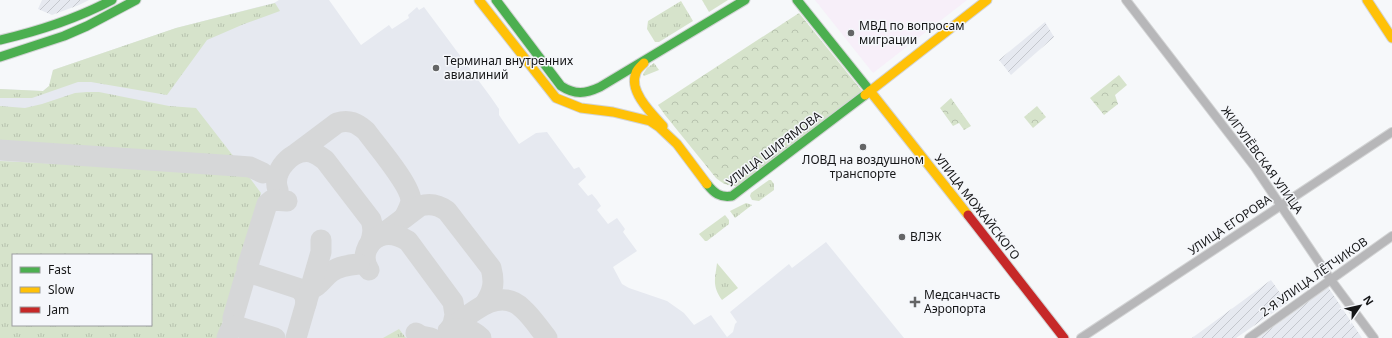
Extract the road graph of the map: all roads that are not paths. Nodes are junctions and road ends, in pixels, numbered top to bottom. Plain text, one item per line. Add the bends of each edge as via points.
1 (112, 0) edge
2 (136, 0) edge
3 (479, 0) edge
4 (496, 0) edge
5 (745, 0) edge
6 (797, 0) edge
7 (987, 0) edge
8 (1126, 0) edge
9 (1367, 0) edge
10 (20, 35) junction
11 (1392, 38) edge
12 (0, 40) edge
13 (29, 47) junction
14 (651, 56) junction
15 (0, 57) edge
16 (870, 92) junction
17 (1392, 132) edge
18 (674, 140) junction
19 (1281, 205) junction
20 (1392, 236) edge
21 (1331, 280) junction
22 (1064, 338) edge
23 (1081, 338) edge
24 (1249, 338) edge
25 (1374, 338) edge

1 - 10 main road via 60,24
2 - 13 main road via 87,26
3 - 18 main road, УЛИЦА ШИРЯМОВА via 556,98 581,108 650,121
4 - 14 main road via 561,86 573,93 590,92
5 - 14 main road
6 - 16 main road
7 - 16 main road, УЛИЦА ШИРЯМОВА
8 - 19 street, ЖИГУЛЁВСКАЯ УЛИЦА
9 - 11 main road
10 - 12 main road
10 - 13 main road via 8,42 10,51
13 - 15 main road
14 - 18 main road via 636,71 634,78 638,93
16 - 18 main road, УЛИЦА ШИРЯМОВА via 732,196 727,197 713,192
16 - 22 main road, УЛИЦА МОЖАЙСКОГО
17 - 19 street, УЛИЦА ЕГОРОВА
19 - 21 street, ЖИГУЛЁВСКАЯ УЛИЦА
19 - 23 street, УЛИЦА ЕГОРОВА
20 - 21 street, 2-Я УЛИЦА ЛЁТЧИКОВ
21 - 24 street, 2-Я УЛИЦА ЛЁТЧИКОВ
21 - 25 street, ЖИГУЛЁВСКАЯ УЛИЦА

